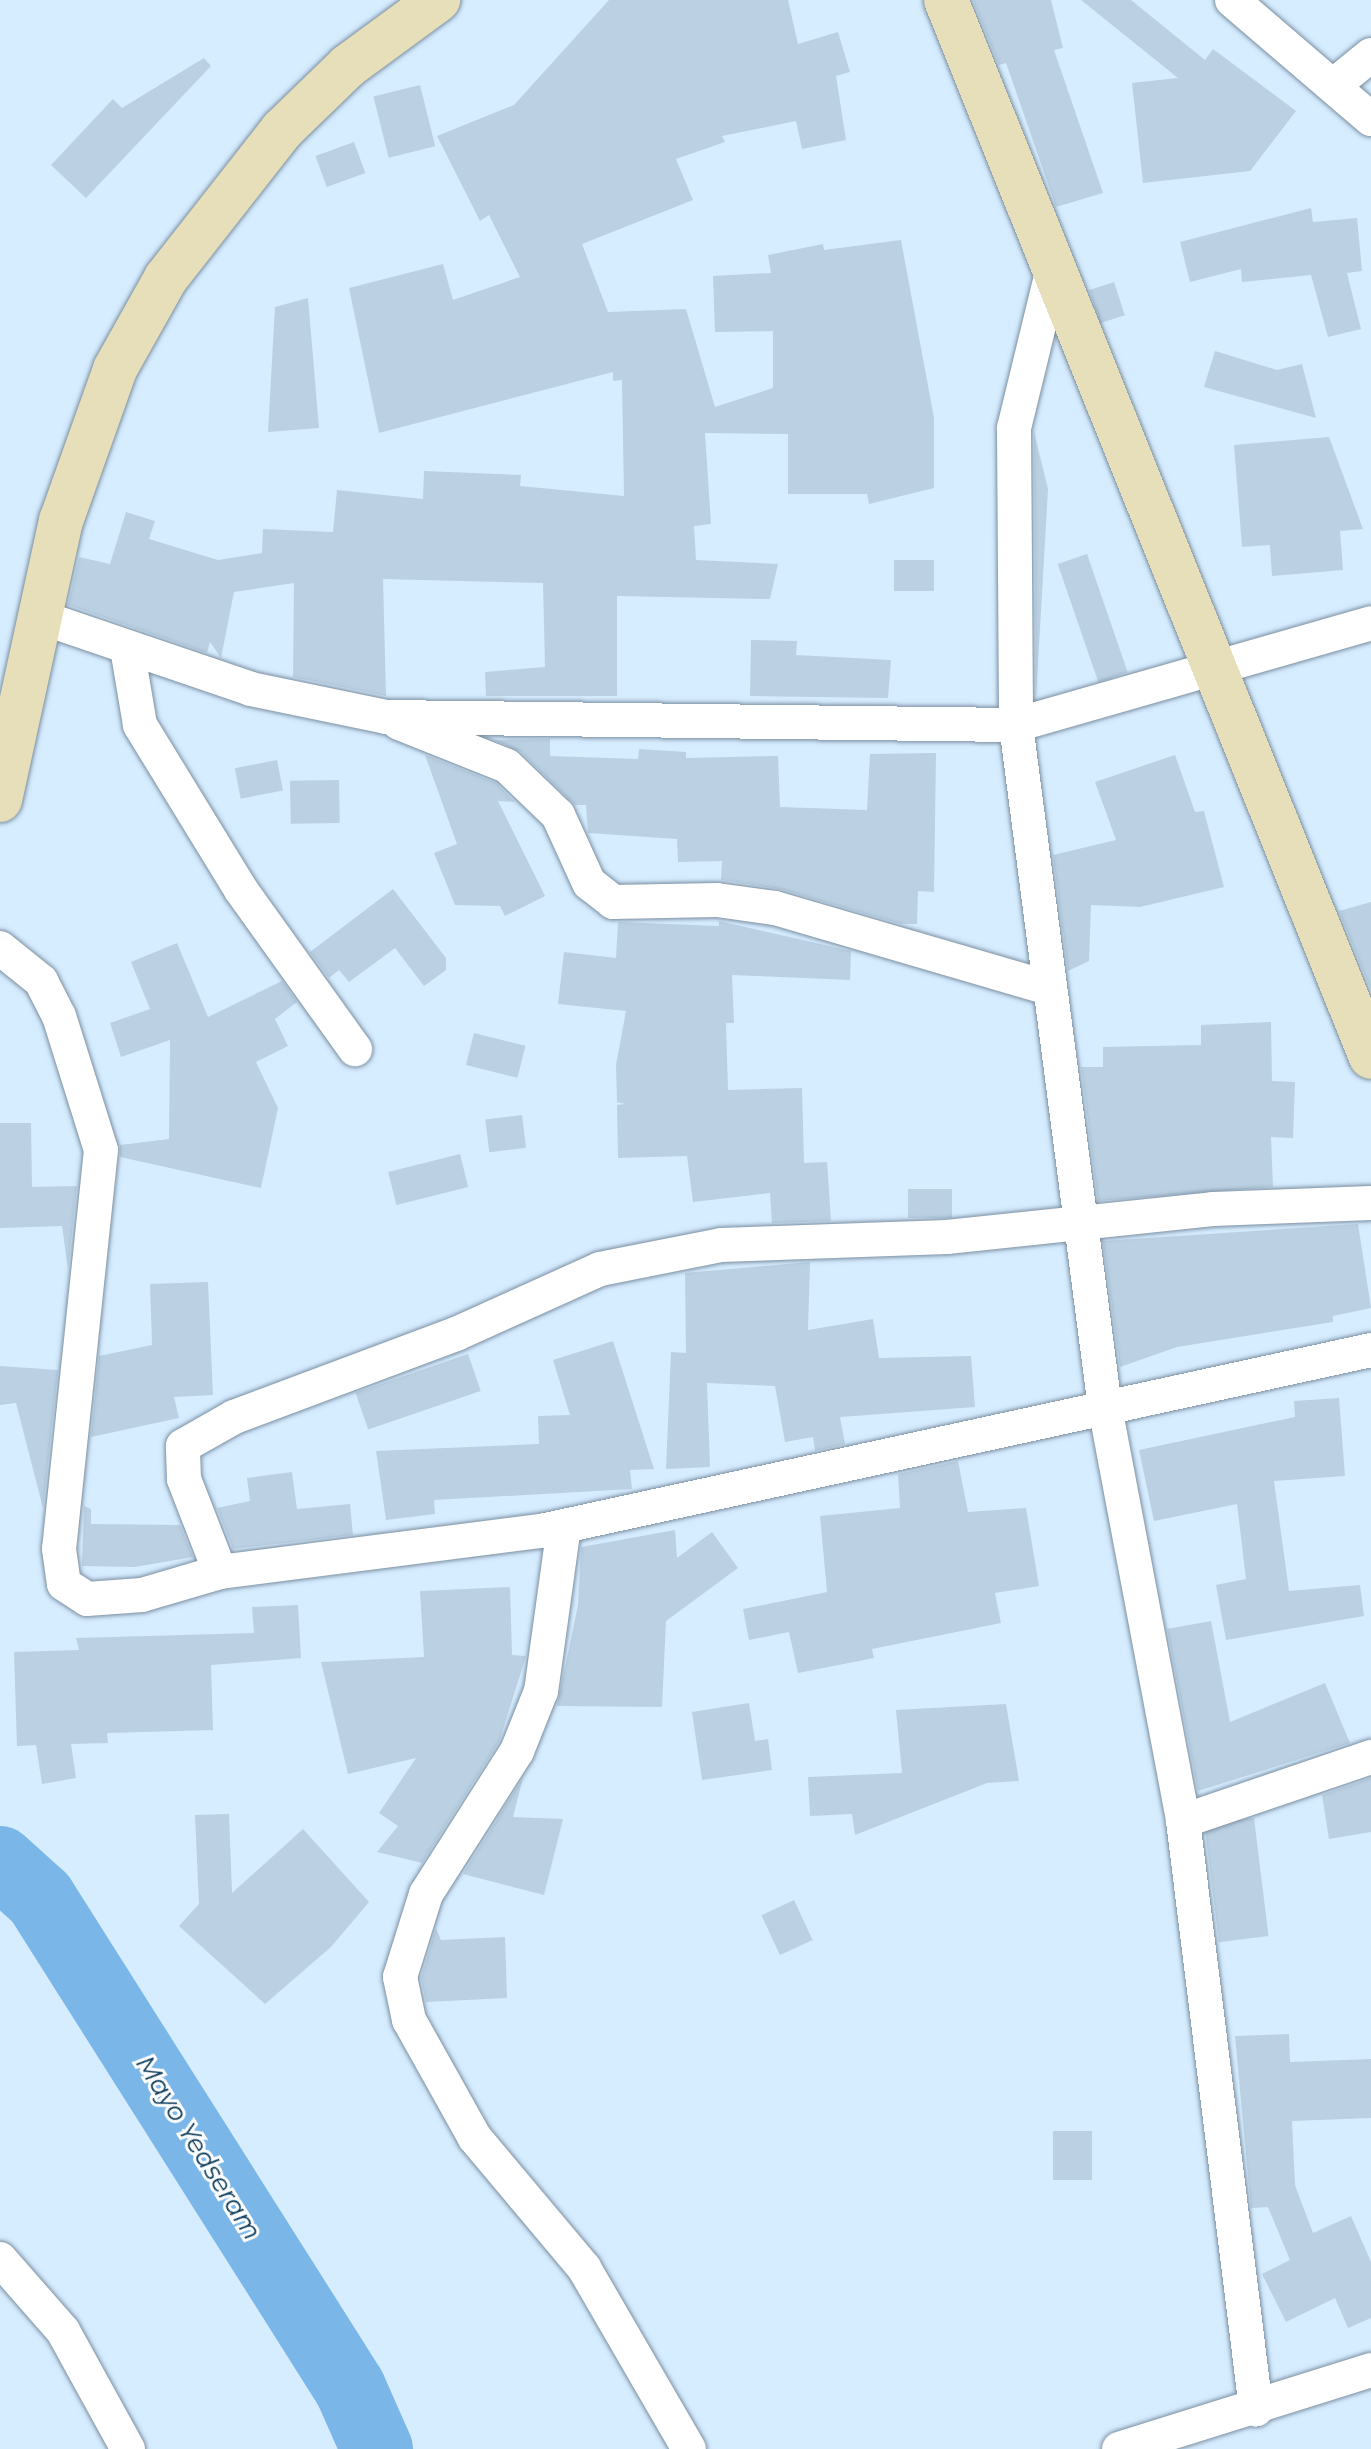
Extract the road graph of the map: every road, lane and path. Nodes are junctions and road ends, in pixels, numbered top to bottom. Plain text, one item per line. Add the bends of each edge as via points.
1 (438, 0) edge
2 (946, 0) edge
3 (1232, 0) edge
4 (1371, 55) edge
5 (1333, 86) junction
6 (1371, 119) edge
7 (1056, 258) junction
8 (40, 617) junction
9 (1371, 623) edge
10 (127, 648) junction
11 (1215, 669) junction
12 (386, 717) junction
13 (1016, 725) junction
14 (0, 800) edge
15 (0, 948) edge
16 (1046, 987) junction
17 (355, 1049) dead end
18 (1371, 1057) edge
19 (1371, 1203) edge
20 (1080, 1220) junction
21 (1371, 1350) edge
22 (1105, 1407) junction
23 (564, 1526) junction
24 (220, 1572) junction
25 (1371, 1757) edge
26 (1183, 1821) junction
27 (0, 2259) edge
28 (1371, 2370) edge
29 (1256, 2409) junction
30 (1218, 2420) junction
31 (128, 2449) edge
32 (689, 2449) edge
33 (1119, 2449) edge
34 (1201, 2449) edge

1 - 8 street via 348,66 282,130 166,278 115,369 85,444
2 - 7 street
3 - 5 street
4 - 5 street
5 - 6 street
7 - 11 street
7 - 13 street via 1014,428
8 - 10 street
8 - 14 street
9 - 11 street
10 - 12 street via 251,689
10 - 17 street via 140,725 241,890
11 - 13 street
11 - 18 street
12 - 13 street
12 - 16 street via 507,766 558,815 589,883 613,902 717,900 775,908
13 - 16 street
15 - 24 street via 41,981 59,1016 101,1150 59,1549 64,1584 87,1599 142,1595
16 - 20 street
19 - 20 street
20 - 22 street
20 - 24 street via 947,1237 778,1242 662,1254 600,1269 456,1334 234,1417 183,1446 181,1461
21 - 22 street
22 - 23 street
22 - 26 street
23 - 24 street
23 - 32 street via 541,1691 517,1751 426,1894 400,1977 409,2020 475,2138 584,2268
25 - 26 street
26 - 29 street
27 - 31 street via 63,2331
28 - 29 street
29 - 30 street
30 - 33 street
30 - 34 street

